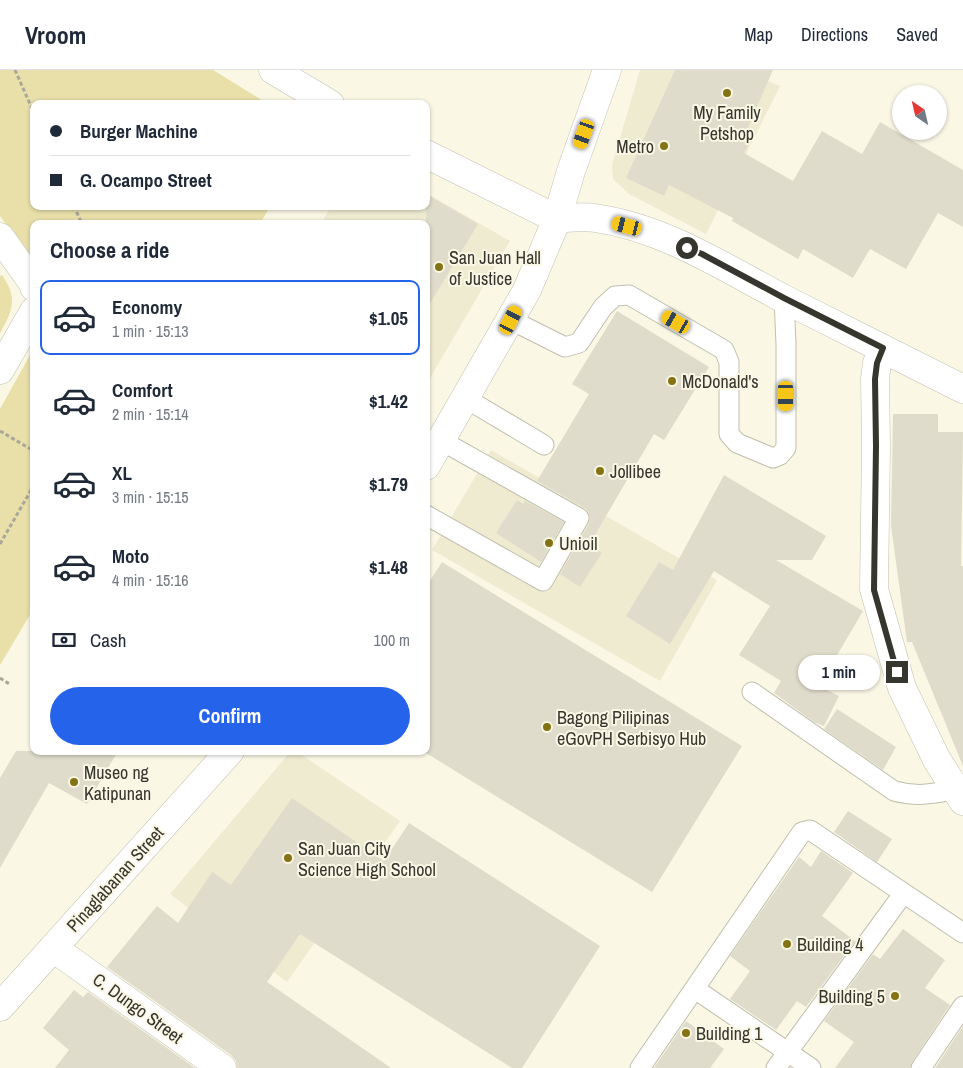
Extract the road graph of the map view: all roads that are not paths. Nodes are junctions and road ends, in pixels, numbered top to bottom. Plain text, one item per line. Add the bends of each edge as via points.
1 (273, 70) edge
2 (607, 70) edge
3 (323, 100) edge
4 (430, 156) edge
5 (557, 219) junction
6 (1, 242) edge
7 (30, 279) edge
8 (784, 298) junction
9 (30, 318) edge
10 (511, 320) junction
11 (883, 348) junction
12 (0, 370) edge
13 (963, 389) edge
14 (465, 398) junction
15 (442, 441) junction
16 (544, 445) dead end
17 (430, 460) edge
18 (430, 517) edge
19 (752, 692) dead end
20 (226, 755) edge
21 (959, 796) edge
22 (903, 894) junction
23 (963, 933) edge
24 (53, 948) junction
25 (695, 989) junction
26 (0, 1006) edge
27 (963, 1006) edge
28 (788, 1052) junction
29 (222, 1068) edge
30 (640, 1068) edge
31 (776, 1068) edge
32 (811, 1068) edge
33 (921, 1068) edge

1 - 3 main road
2 - 5 main road
4 - 5 main road
5 - 8 main road via 593,218 644,230 702,254
5 - 10 main road
6 - 7 main road
8 - 10 lane via 786,448 773,458 737,443 729,434 729,362 724,350 629,295 615,296 603,307 579,343 565,347
8 - 11 main road
9 - 12 main road
10 - 14 main road
11 - 13 main road
11 - 21 main road via 875,379 874,590 902,688 936,760
14 - 15 main road
14 - 16 lane
15 - 17 main road
15 - 18 lane via 579,518 543,581
19 - 21 lane via 894,791 910,795
20 - 24 main road, Pinaglabanan Street
22 - 23 lane
22 - 25 lane via 806,830
22 - 28 lane
24 - 26 main road, Pinaglabanan Street
24 - 29 main road, C. Dungo Street
25 - 28 lane
25 - 30 lane
27 - 33 lane
28 - 31 lane
28 - 32 lane

